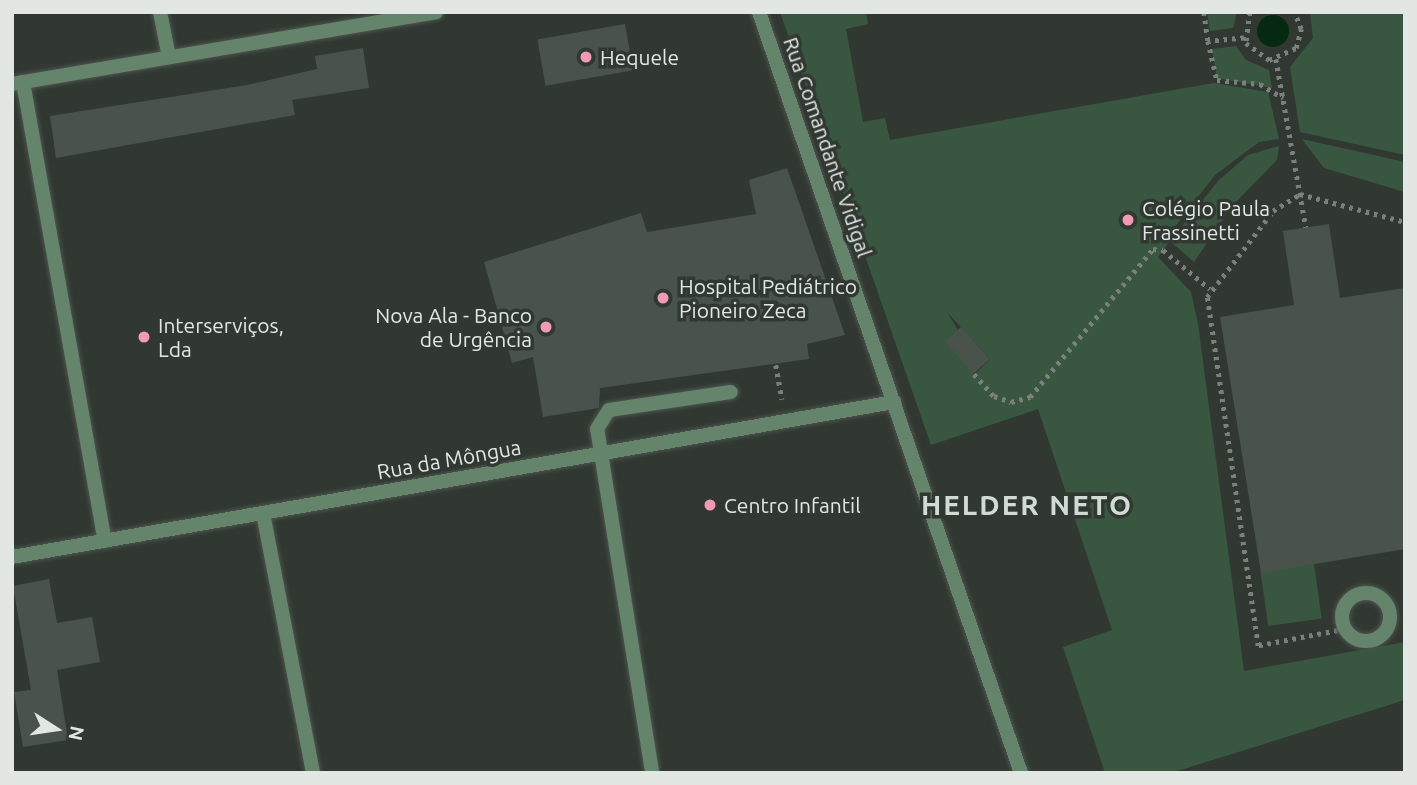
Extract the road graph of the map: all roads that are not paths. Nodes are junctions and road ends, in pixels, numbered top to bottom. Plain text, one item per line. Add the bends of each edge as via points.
1 (160, 12) edge
2 (436, 12) edge
3 (759, 12) edge
4 (169, 57) junction
5 (18, 83) edge
6 (731, 392) dead end
7 (894, 402) junction
8 (601, 453) junction
9 (263, 513) junction
10 (105, 541) junction
11 (12, 557) edge
12 (1405, 622) edge
13 (1389, 624) junction
14 (313, 773) edge
15 (652, 773) edge
16 (1021, 773) edge

1 - 4 street
2 - 4 street
3 - 7 street, Rua Comandante Vidigal
4 - 5 street
5 - 10 street
6 - 8 street via 610,410 597,429
7 - 8 street, Rua da Môngua
7 - 16 street, Rua Comandante Vidigal
8 - 9 street, Rua da Môngua
8 - 15 street
9 - 10 street, Rua da Môngua
9 - 14 street
10 - 11 street, Rua da Môngua
12 - 13 street
13 - 13 street via 1368,641 1346,629 1344,608 1360,594 1382,598

